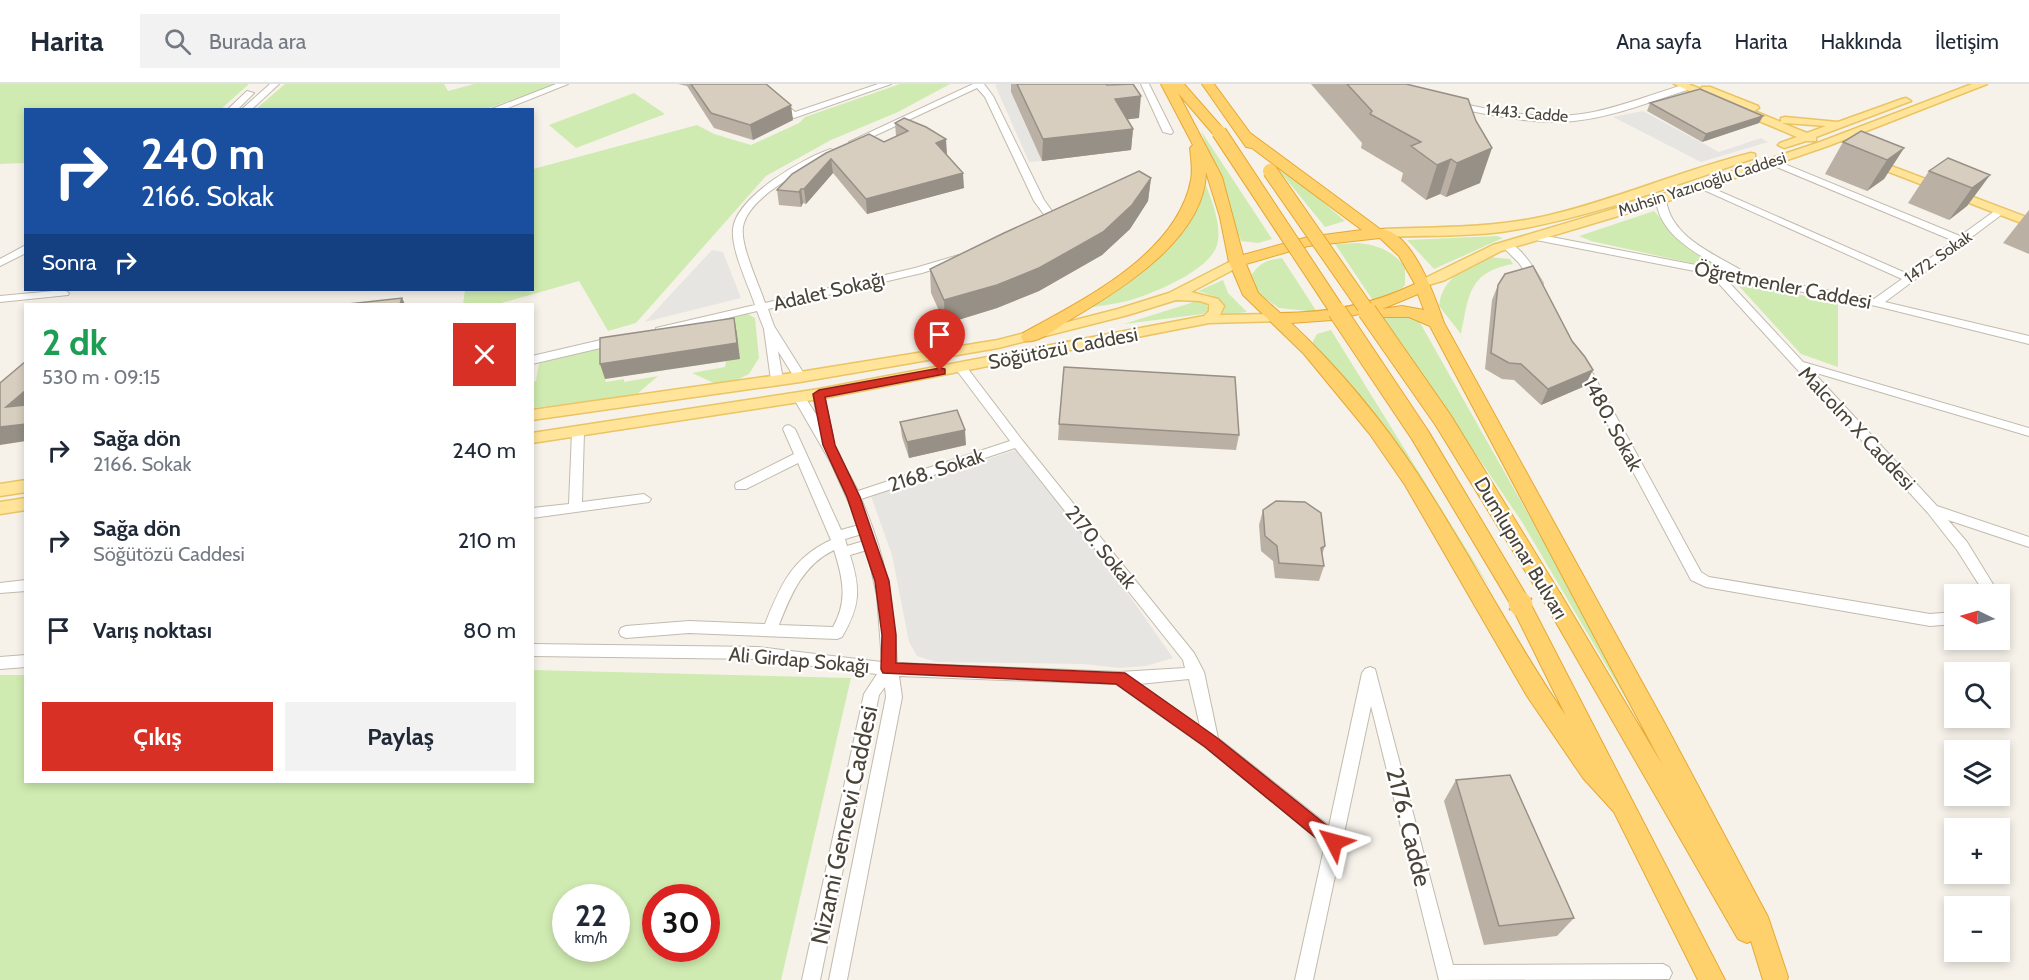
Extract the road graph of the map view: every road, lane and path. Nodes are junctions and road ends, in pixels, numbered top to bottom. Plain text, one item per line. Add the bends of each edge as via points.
1 (564, 84) edge
2 (757, 84) edge
3 (887, 84) edge
4 (1145, 84) edge
5 (1167, 84) edge
6 (1177, 84) edge
7 (1188, 84) edge
8 (1208, 84) edge
9 (1952, 84) edge
10 (1982, 84) edge
11 (274, 85) edge
12 (972, 85) edge
13 (1688, 85) edge
14 (258, 86) dead end
15 (250, 93) dead end
16 (1441, 103) edge
17 (233, 108) edge
18 (247, 108) edge
19 (498, 108) edge
20 (1769, 120) junction
21 (1785, 120) junction
22 (1843, 124) junction
23 (1168, 132) dead end
24 (1220, 132) junction
25 (1244, 135) junction
26 (1196, 137) junction
27 (1822, 141) junction
28 (1858, 146) junction
29 (1778, 148) junction
30 (1770, 161) junction
31 (1700, 186) junction
32 (1661, 200) junction
33 (2000, 212) junction
34 (2029, 212) edge
35 (1052, 218) edge
36 (2029, 222) edge
37 (1379, 233) junction
38 (1536, 237) junction
39 (24, 239) edge
40 (1962, 241) junction
41 (1507, 246) junction
42 (24, 249) edge
43 (0, 252) edge
44 (967, 255) edge
45 (1237, 262) junction
46 (0, 263) edge
47 (1713, 271) junction
48 (1744, 277) junction
49 (1908, 278) junction
50 (1423, 284) junction
51 (64, 293) dead end
52 (1174, 296) junction
53 (1546, 298) edge
54 (0, 299) edge
55 (1876, 303) junction
56 (760, 307) junction
57 (1274, 318) junction
58 (1209, 319) junction
59 (1436, 323) junction
60 (768, 326) junction
61 (651, 332) edge
62 (1029, 336) junction
63 (628, 338) edge
64 (2029, 340) edge
65 (1310, 350) junction
66 (1574, 350) edge
67 (534, 360) edge
68 (1797, 363) junction
69 (961, 368) junction
70 (800, 377) junction
71 (777, 380) junction
72 (819, 394) junction
73 (799, 397) junction
74 (534, 415) edge
75 (789, 429) dead end
76 (578, 432) junction
77 (2029, 432) edge
78 (534, 438) edge
79 (1018, 443) junction
80 (829, 445) junction
81 (801, 456) junction
82 (24, 486) edge
83 (741, 486) dead end
84 (0, 488) edge
85 (854, 497) junction
86 (644, 499) dead end
87 (24, 504) edge
88 (0, 508) edge
89 (575, 508) junction
90 (1932, 509) junction
91 (534, 513) edge
92 (865, 528) junction
93 (2029, 542) edge
94 (839, 544) junction
95 (871, 544) junction
96 (1986, 584) edge
97 (24, 585) edge
98 (0, 588) edge
99 (1944, 619) edge
100 (770, 629) junction
101 (626, 632) dead end
102 (534, 650) edge
103 (24, 662) edge
104 (0, 663) edge
105 (888, 669) junction
106 (1196, 672) junction
107 (1119, 678) junction
108 (1210, 742) junction
109 (1627, 814) junction
110 (1334, 842) junction
111 (1663, 973) dead end
112 (1447, 977) edge
113 (1775, 979) edge
114 (812, 980) edge
115 (838, 980) edge
116 (1304, 980) edge
117 (1712, 980) edge

1 - 19 street
2 - 3 street via 794,115
4 - 23 street
5 - 26 highway, Dumlupınar Bulvarı
6 - 24 highway
7 - 24 highway, Dumlupınar Bulvarı
8 - 25 highway, Dumlupınar Bulvarı
9 - 22 main road, Muhsin Yazıcıoğlu Caddesi
10 - 28 main road, Muhsin Yazıcıoğlu Caddesi
11 - 14 street
11 - 18 street
12 - 35 street via 989,96 1039,201
12 - 56 street via 792,171 754,201 738,227 739,242
13 - 16 street, 1443. Cadde via 1614,110 1573,118
13 - 20 main road
13 - 21 main road
15 - 17 street
20 - 27 main road
20 - 29 main road
21 - 22 main road
21 - 27 main road
22 - 27 main road, Muhsin Yazıcıoğlu Caddesi
24 - 109 highway, Dumlupınar Bulvarı, bridge via 1420,435 1521,604
25 - 37 highway, Dumlupınar Bulvarı
25 - 113 highway, Dumlupınar Bulvarı, bridge via 1443,420
26 - 45 highway, Dumlupınar Bulvarı via 1215,177
26 - 62 highway via 1198,180 1192,202 1158,251 1124,280
27 - 28 main road
27 - 28 main road, Muhsin Yazıcıoğlu Caddesi
27 - 29 main road, Muhsin Yazıcıoğlu Caddesi
27 - 30 main road, Muhsin Yazıcıoğlu Caddesi
28 - 33 main road
28 - 34 main road
29 - 37 main road, Muhsin Yazıcıoğlu Caddesi via 1582,210 1515,226
30 - 31 main road, Muhsin Yazıcıoğlu Caddesi
30 - 40 street
31 - 32 main road, Muhsin Yazıcıoğlu Caddesi
31 - 49 street
32 - 38 main road, Muhsin Yazıcıoğlu Caddesi
32 - 48 street via 1660,210 1668,225
33 - 36 main road
33 - 40 street, 1472. Sokak
37 - 45 highway via 1303,241
37 - 50 highway, Dumlupınar Bulvarı via 1410,257
38 - 41 main road, Muhsin Yazıcıoğlu Caddesi
38 - 47 street, Öğretmenler Caddesi
39 - 43 street
40 - 49 street, 1472. Sokak
41 - 50 main road, Muhsin Yazıcıoğlu Caddesi
41 - 53 street via 1523,261
42 - 46 street
44 - 56 street, Adalet Sokağı via 918,271
45 - 52 main road, Söğütözü Caddesi
45 - 57 highway, Dumlupınar Bulvarı via 1251,295
47 - 48 street, Öğretmenler Caddesi
47 - 68 street, Malcolm X Caddesi
48 - 55 street, Öğretmenler Caddesi
49 - 55 street, 1472. Sokak
50 - 57 highway via 1382,304 1352,313
50 - 59 highway, Dumlupınar Bulvarı
51 - 54 street
52 - 58 main road via 1208,298 1216,309
52 - 62 main road, Söğütözü Caddesi
55 - 64 street, Öğretmenler Caddesi
56 - 60 street
56 - 61 street, Adalet Sokağı
57 - 58 main road, Söğütözü Caddesi
57 - 65 highway, Dumlupınar Bulvarı
58 - 69 main road, Söğütözü Caddesi
59 - 65 highway via 1425,315 1400,310 1359,318 1308,336
59 - 113 highway, Dumlupınar Bulvarı via 1753,915
60 - 70 street
60 - 71 street
62 - 70 main road, Söğütözü Caddesi via 965,351
63 - 67 street
65 - 109 highway, Dumlupınar Bulvarı via 1412,480 1535,688 1591,771
66 - 99 street, 1480. Sokak via 1696,576 1706,582 1930,620
68 - 77 street
68 - 90 street, Malcolm X Caddesi
69 - 72 main road, Söğütözü Caddesi
69 - 79 street, 2170. Sokak
70 - 71 main road, Söğütözü Caddesi
70 - 72 main road
71 - 73 main road
71 - 74 main road, Söğütözü Caddesi
72 - 73 main road, Söğütözü Caddesi
72 - 80 street
73 - 76 main road, Söğütözü Caddesi
73 - 80 street
75 - 81 street
76 - 78 main road, Söğütözü Caddesi
76 - 89 street
79 - 85 street, 2168. Sokak
79 - 106 street, 2170. Sokak via 1189,657
80 - 85 street
81 - 83 street
81 - 94 street
82 - 84 main road
85 - 92 street
86 - 89 street
87 - 88 main road
89 - 91 street
90 - 93 street, Malcolm X Caddesi
90 - 96 street
92 - 94 street
92 - 95 street
94 - 95 street
94 - 100 street via 810,557 796,570
94 - 100 street via 850,583 850,606 837,633
95 - 105 street via 886,606
97 - 98 street
100 - 101 street via 689,627
102 - 105 street, Ali Girdap Sokağı via 758,653
103 - 104 street
105 - 107 street, Ali Girdap Sokağı
105 - 114 street, Nizami Gencevi Caddesi via 872,694
105 - 115 street, Nizami Gencevi Caddesi via 894,697
106 - 107 street, Ali Girdap Sokağı
106 - 108 street, 2170. Sokak
107 - 108 street
108 - 110 street
109 - 117 highway, Dumlupınar Bulvarı
110 - 112 street, 2176. Cadde via 1370,673
110 - 116 street
111 - 112 street

